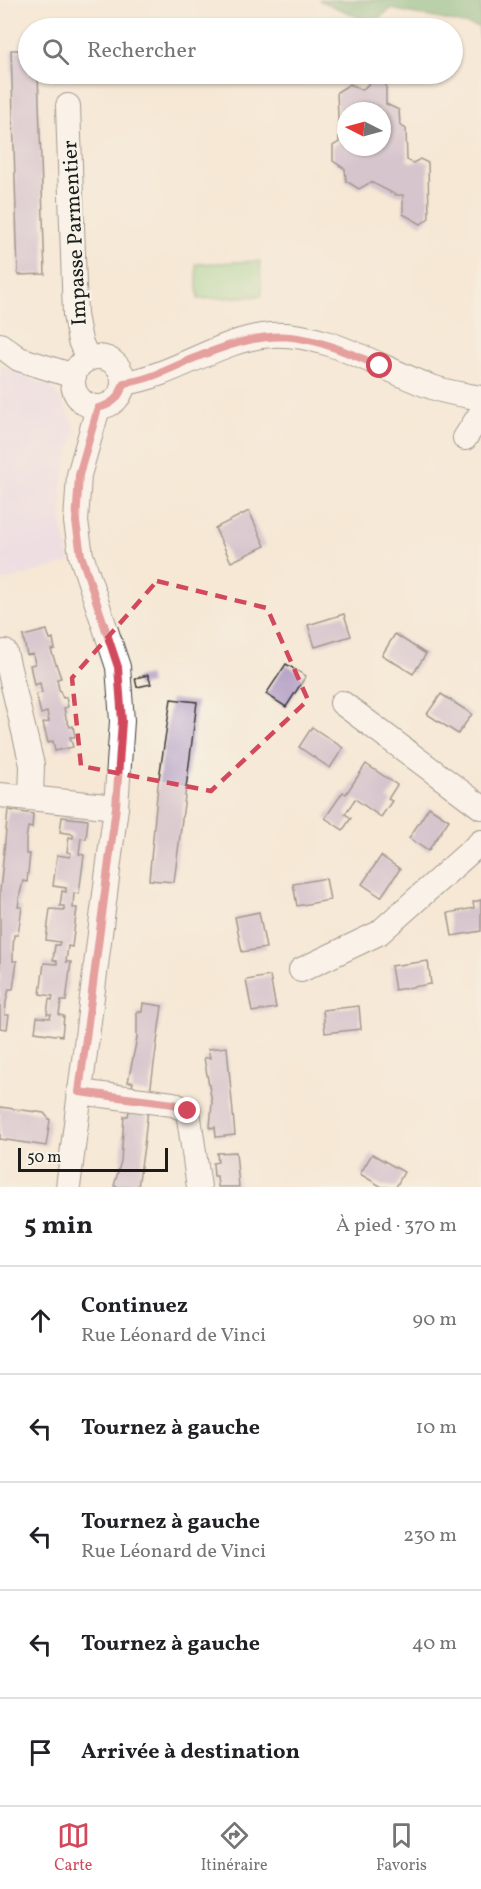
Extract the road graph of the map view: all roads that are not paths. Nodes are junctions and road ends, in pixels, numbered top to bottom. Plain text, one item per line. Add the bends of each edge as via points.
1 (68, 106) dead end
2 (0, 345) edge
3 (81, 368) junction
4 (124, 383) junction
5 (481, 398) edge
6 (98, 408) junction
7 (481, 413) edge
8 (465, 438) dead end
9 (6, 652) dead end
10 (342, 703) dead end
11 (0, 795) edge
12 (31, 798) junction
13 (116, 807) junction
14 (481, 807) edge
15 (481, 842) edge
16 (301, 970) dead end
17 (79, 1092) junction
18 (68, 1187) edge
19 (199, 1187) edge

1 - 3 street, Impasse Parmentier via 75,315
2 - 3 street via 20,359
3 - 4 street via 101,357 112,361 121,371
3 - 6 street via 75,391 84,403
4 - 5 street via 143,381 238,341 270,335 313,339 433,388
4 - 6 street via 120,396 110,405
6 - 13 street via 79,475 76,522 81,555 118,667 122,721
7 - 8 street
9 - 12 street via 32,765
10 - 14 street
11 - 12 street
12 - 13 street
13 - 17 street
15 - 16 street via 379,933
17 - 18 street
17 - 19 street via 174,1104 188,1111

